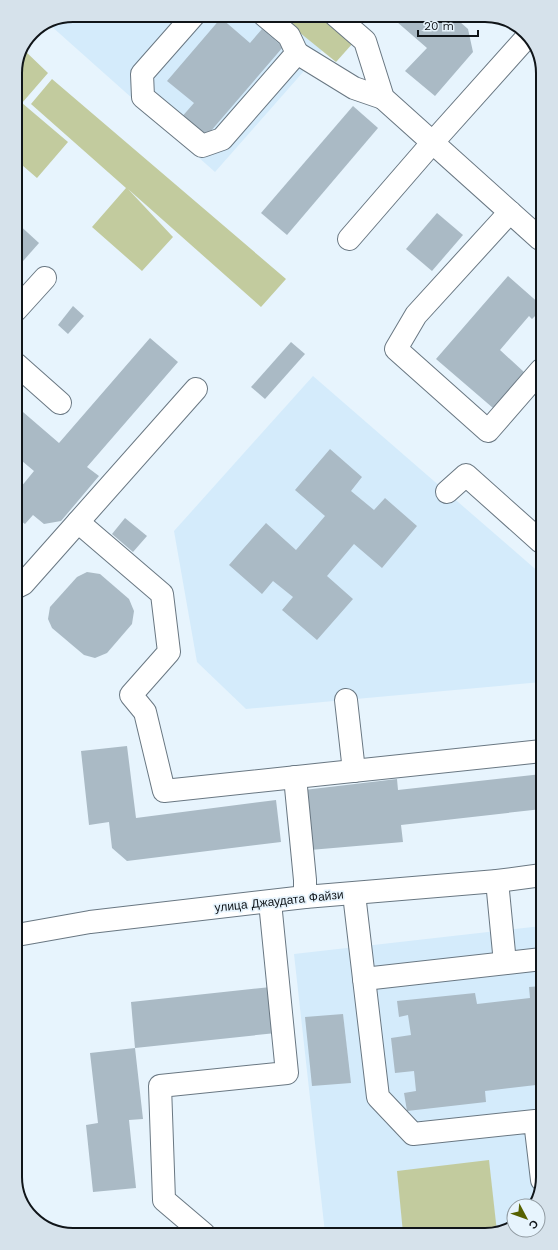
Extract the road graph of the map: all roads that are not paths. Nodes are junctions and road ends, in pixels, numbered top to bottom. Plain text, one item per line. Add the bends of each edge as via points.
1 (188, 22) edge
2 (272, 22) edge
3 (343, 22) edge
4 (524, 41) edge
5 (297, 53) junction
6 (383, 98) junction
7 (433, 142) junction
8 (510, 212) junction
9 (536, 235) edge
10 (350, 239) dead end
11 (45, 278) dead end
12 (22, 303) edge
13 (22, 369) edge
14 (536, 376) edge
15 (196, 389) dead end
16 (60, 403) dead end
17 (447, 492) dead end
18 (78, 522) junction
19 (536, 538) edge
20 (22, 584) edge
21 (346, 700) dead end
22 (536, 752) edge
23 (354, 771) junction
24 (295, 777) junction
25 (536, 876) edge
26 (497, 881) junction
27 (354, 894) junction
28 (305, 897) junction
29 (270, 902) junction
30 (22, 934) edge
31 (536, 960) edge
32 (505, 963) junction
33 (364, 979) junction
34 (536, 1121) edge
35 (197, 1228) edge

1 - 5 street via 142,74 143,96 202,146 222,138
2 - 5 street via 289,36
3 - 6 street via 365,41
4 - 7 street
5 - 6 street via 354,88
6 - 7 street
7 - 8 street
7 - 10 street
8 - 9 street
8 - 14 street via 416,314 396,349 488,431
11 - 12 street
13 - 16 street
15 - 18 street
17 - 19 street via 466,475
18 - 20 street
18 - 24 street via 162,594 169,652 131,695 145,712 164,791
21 - 23 street
22 - 23 street
23 - 24 street
24 - 28 street
25 - 26 street, улица Джаудата Файзи
26 - 27 street, улица Джаудата Файзи
26 - 32 street
27 - 28 street, улица Джаудата Файзи
27 - 33 street
28 - 29 street, улица Джаудата Файзи
29 - 30 street, улица Джаудата Файзи via 90,922
29 - 35 street via 288,1073 160,1086 164,1200
31 - 32 street
32 - 33 street
33 - 34 street via 378,1097 413,1134

